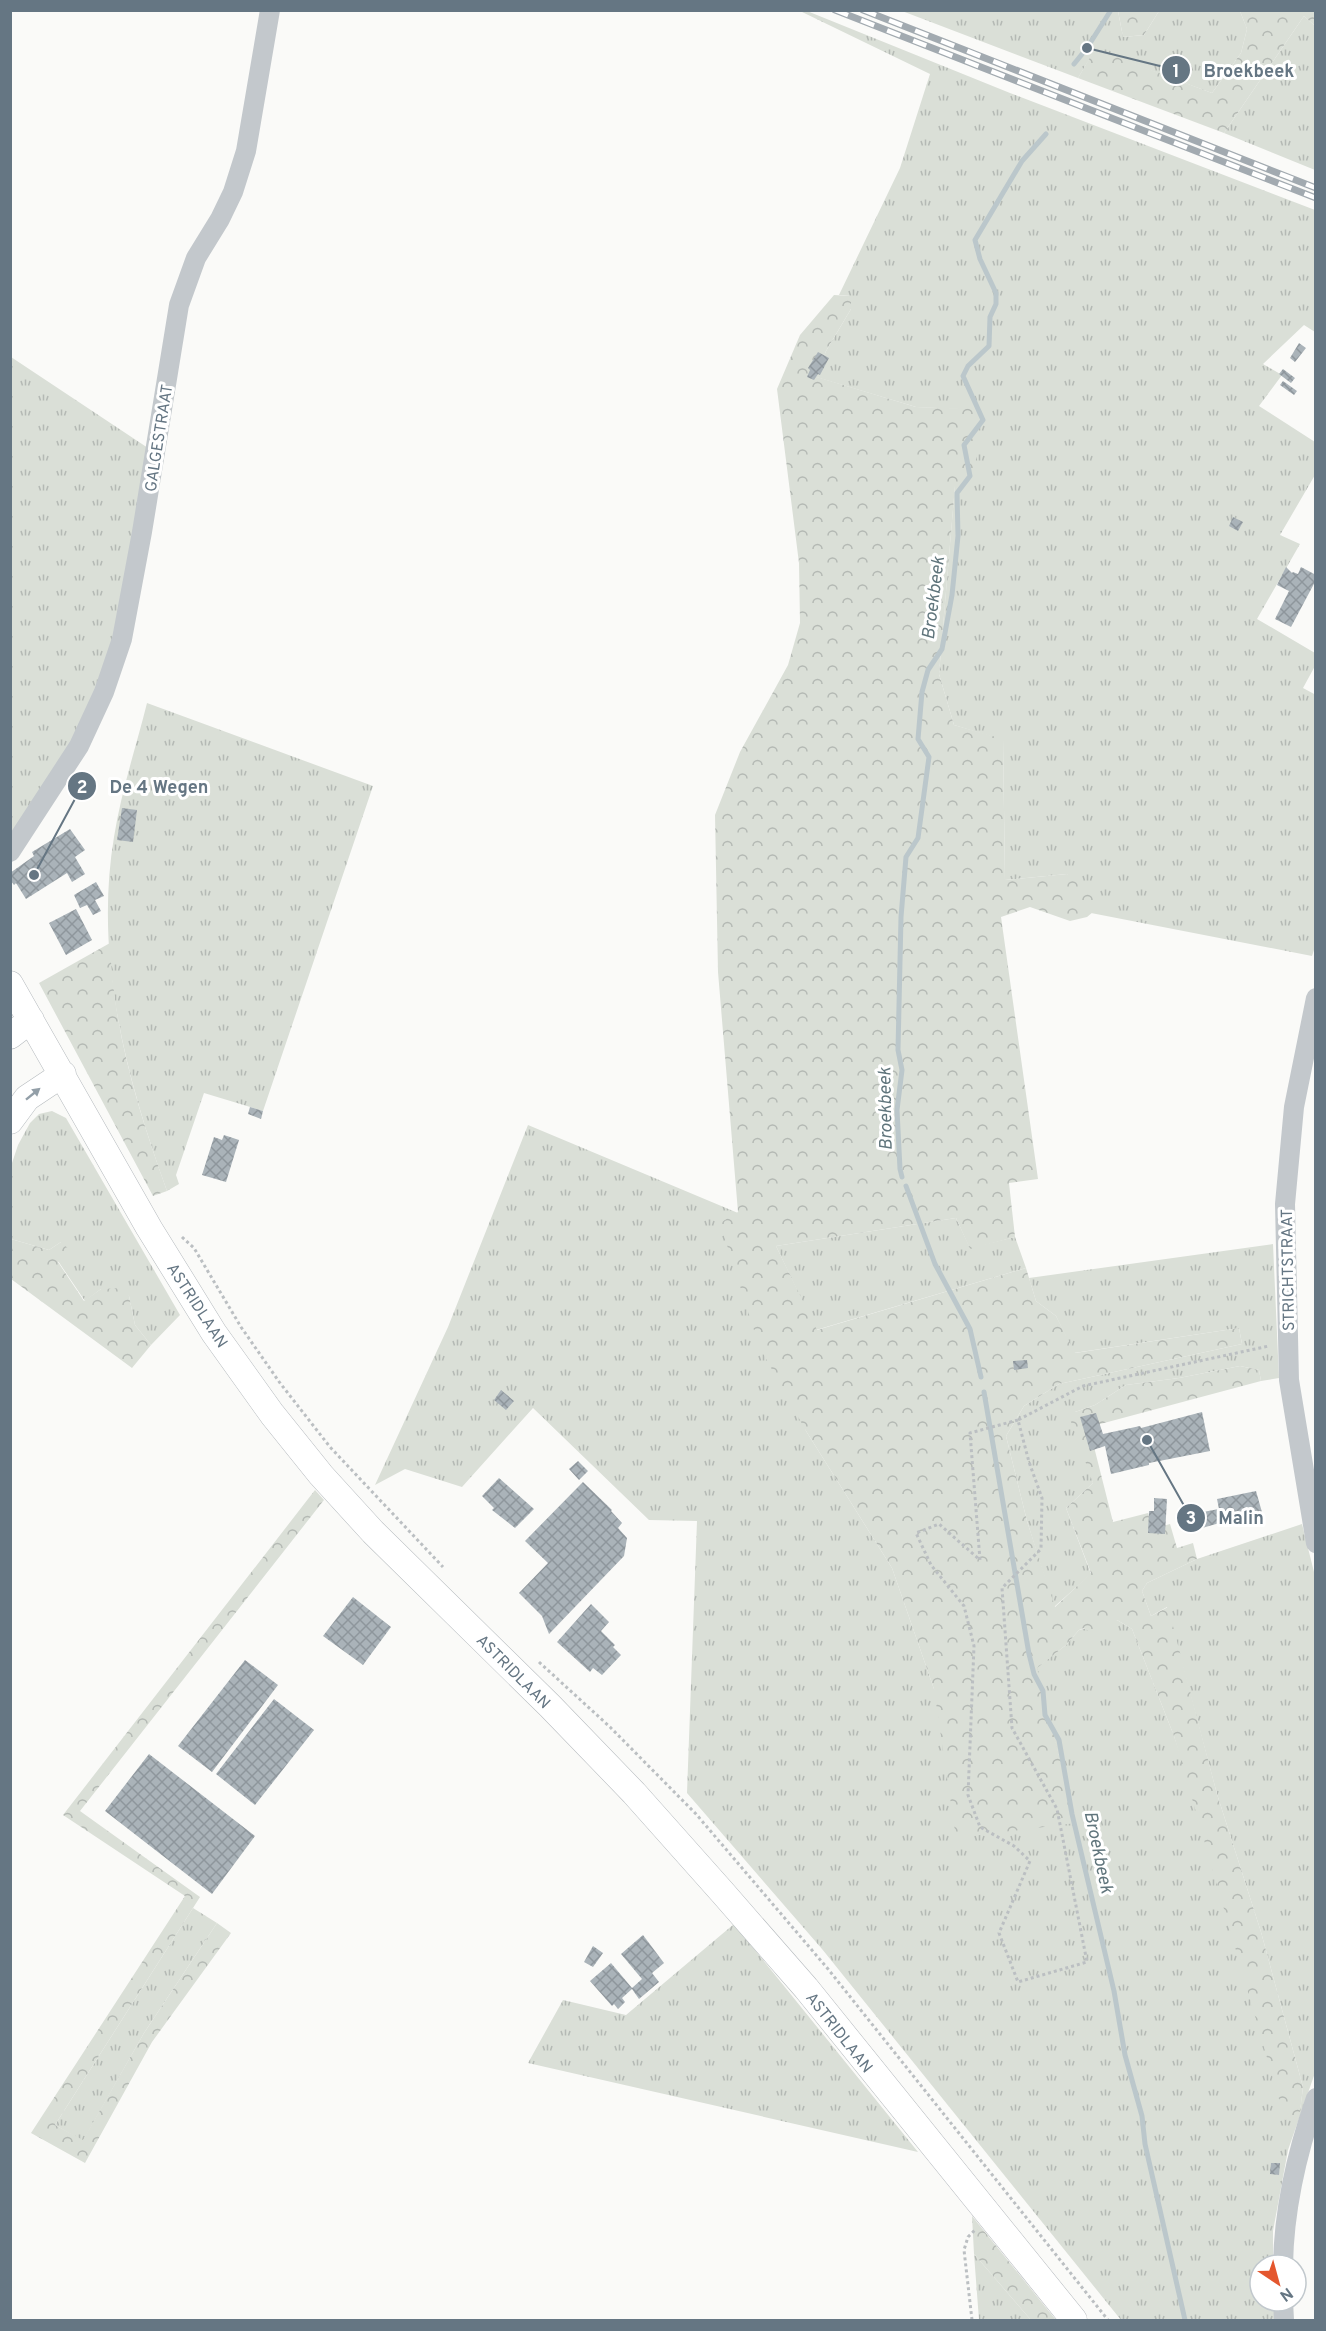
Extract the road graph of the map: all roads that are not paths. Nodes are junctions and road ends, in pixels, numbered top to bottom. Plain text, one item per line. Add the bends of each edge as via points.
1 (270, 10) edge
2 (10, 852) edge
3 (10, 984) edge
4 (1316, 998) edge
5 (31, 1020) junction
6 (10, 1036) edge
7 (63, 1074) junction
8 (10, 1121) edge
9 (1316, 1543) edge
10 (1316, 2098) edge
11 (1284, 2253) edge
12 (1074, 2320) edge

1 - 2 street, GALGESTRAAT via 246,151 233,192 196,258 179,305 122,639 104,692 79,746
3 - 5 main road, ASTRIDLAAN
4 - 9 street, STRICHTSTRAAT via 1294,1107 1285,1204 1289,1380
5 - 6 main road
5 - 7 main road, ASTRIDLAAN
8 -> 7 main road via 27,1098
7 - 12 main road, ASTRIDLAAN via 149,1228 214,1333 321,1475 634,1793 806,1988
10 - 11 street via 1293,2176

